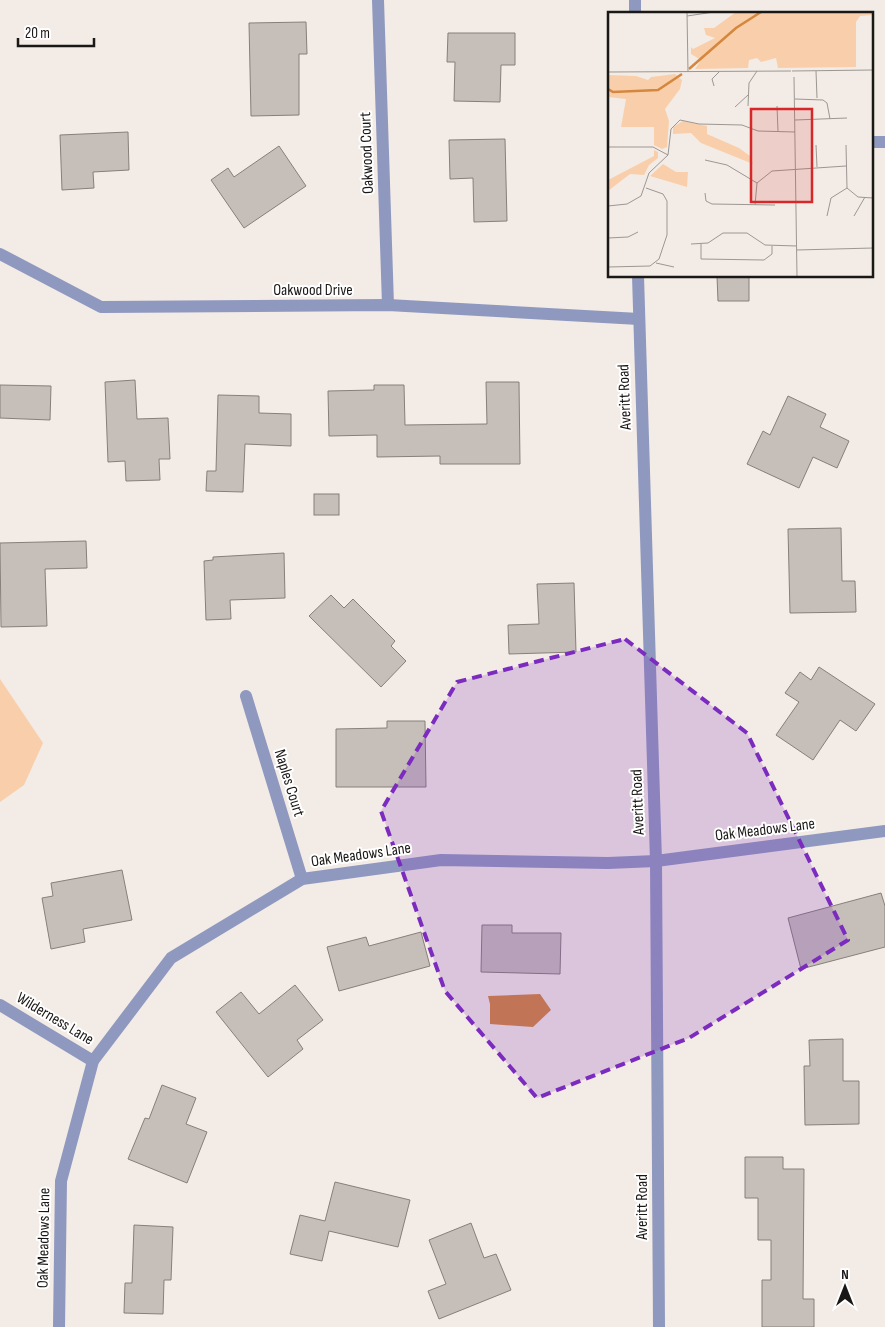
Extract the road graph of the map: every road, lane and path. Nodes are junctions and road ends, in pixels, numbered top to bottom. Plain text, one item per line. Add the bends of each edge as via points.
1 (378, 0) edge
2 (872, 142) edge
3 (885, 142) edge
4 (0, 254) edge
5 (638, 278) edge
6 (388, 306) junction
7 (639, 319) junction
8 (246, 696) dead end
9 (885, 831) edge
10 (656, 861) junction
11 (302, 879) junction
12 (0, 1005) edge
13 (93, 1061) junction
14 (59, 1327) edge
15 (659, 1327) edge

1 - 6 street, Oakwood Court
2 - 3 street
4 - 6 street, Oakwood Drive via 101,307
5 - 7 street, Averitt Road
6 - 7 street, Oakwood Drive
7 - 10 street, Averitt Road
8 - 11 street, Naples Court
9 - 10 street, Oak Meadows Lane
10 - 11 street, Oak Meadows Lane via 441,860
10 - 15 street, Averitt Road
11 - 13 street, Oak Meadows Lane via 171,958
12 - 13 street, Wilderness Lane
13 - 14 street, Oak Meadows Lane via 61,1180

